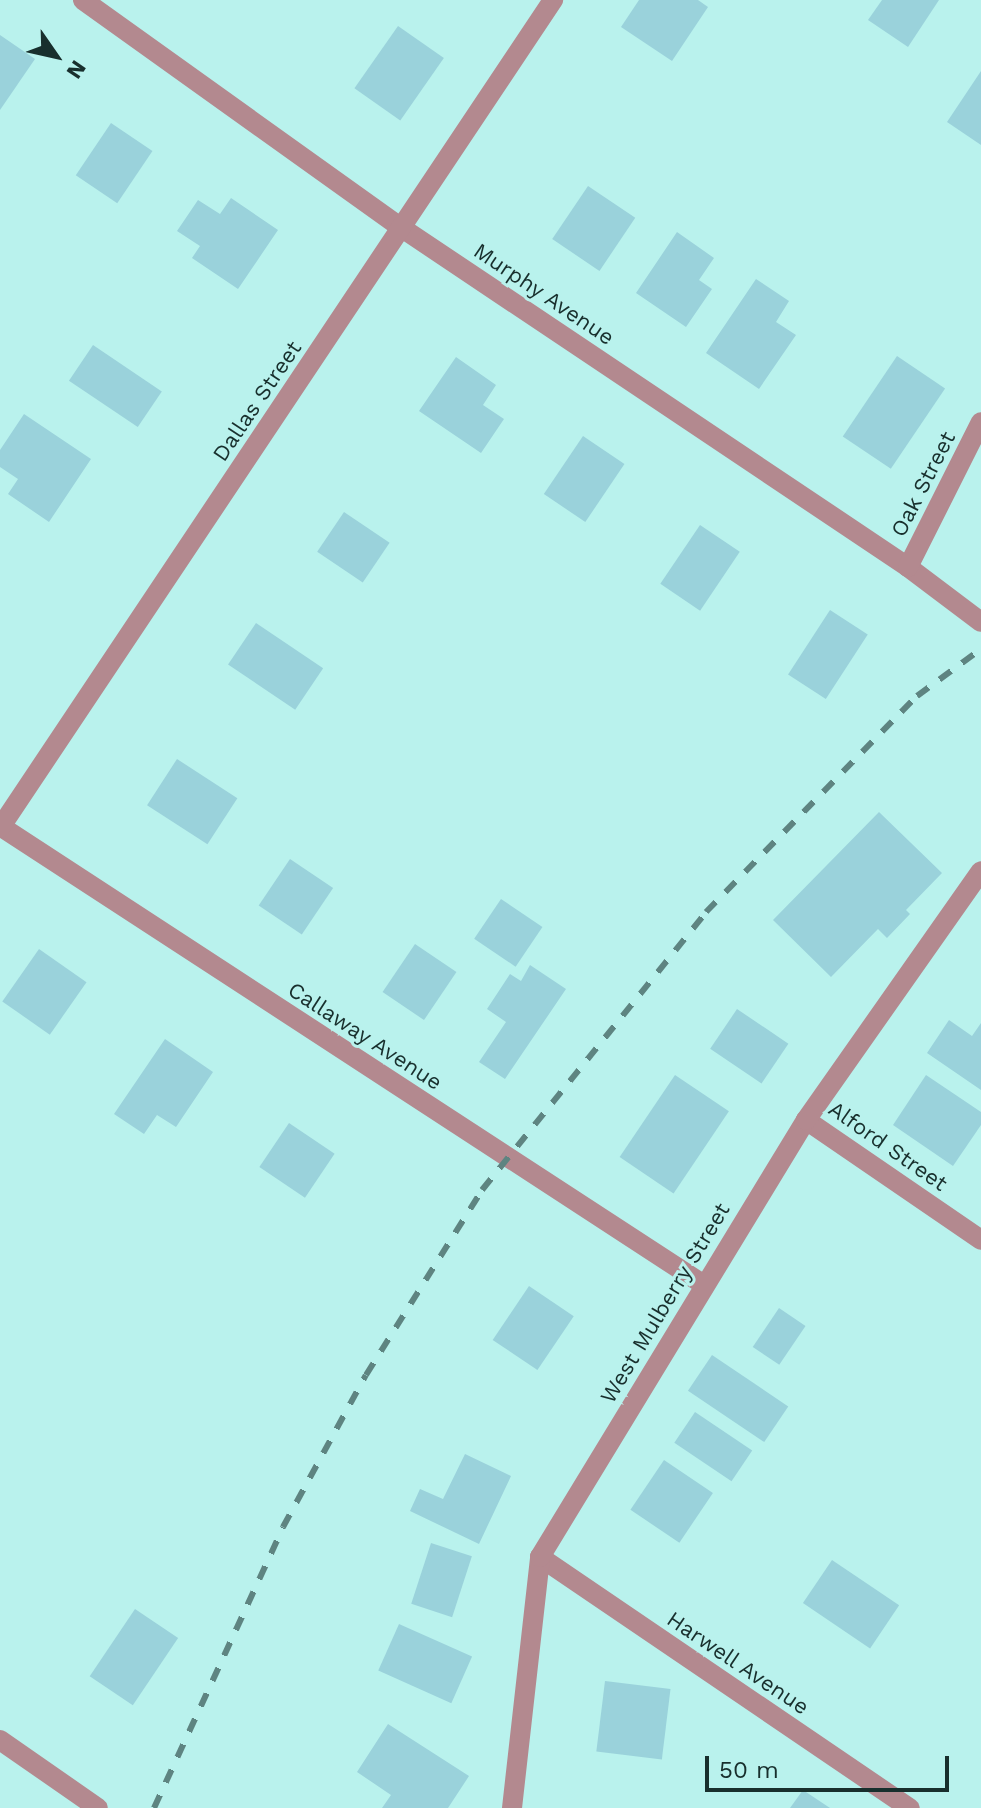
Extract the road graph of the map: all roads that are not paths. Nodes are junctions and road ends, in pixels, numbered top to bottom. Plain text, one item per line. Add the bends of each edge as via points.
1 (83, 0) edge
2 (553, 0) edge
3 (402, 228) junction
4 (981, 422) edge
5 (908, 567) junction
6 (981, 622) edge
7 (0, 827) edge
8 (981, 871) edge
9 (806, 1120) junction
10 (981, 1240) edge
11 (704, 1285) junction
12 (540, 1557) junction
13 (0, 1740) edge
14 (98, 1808) edge
15 (512, 1808) edge
16 (910, 1808) edge

1 - 3 street, Murphy Avenue
2 - 3 street, Dallas Street
3 - 5 street, Murphy Avenue
3 - 7 street, Dallas Street
4 - 5 street, Oak Street
5 - 6 street, Murphy Avenue
7 - 11 street, Callaway Avenue
8 - 9 street, West Mulberry Street
9 - 10 street, Alford Street
9 - 11 street, West Mulberry Street
11 - 12 street, West Mulberry Street
12 - 15 street, West Mulberry Street
12 - 16 street, Harwell Avenue
13 - 14 street

